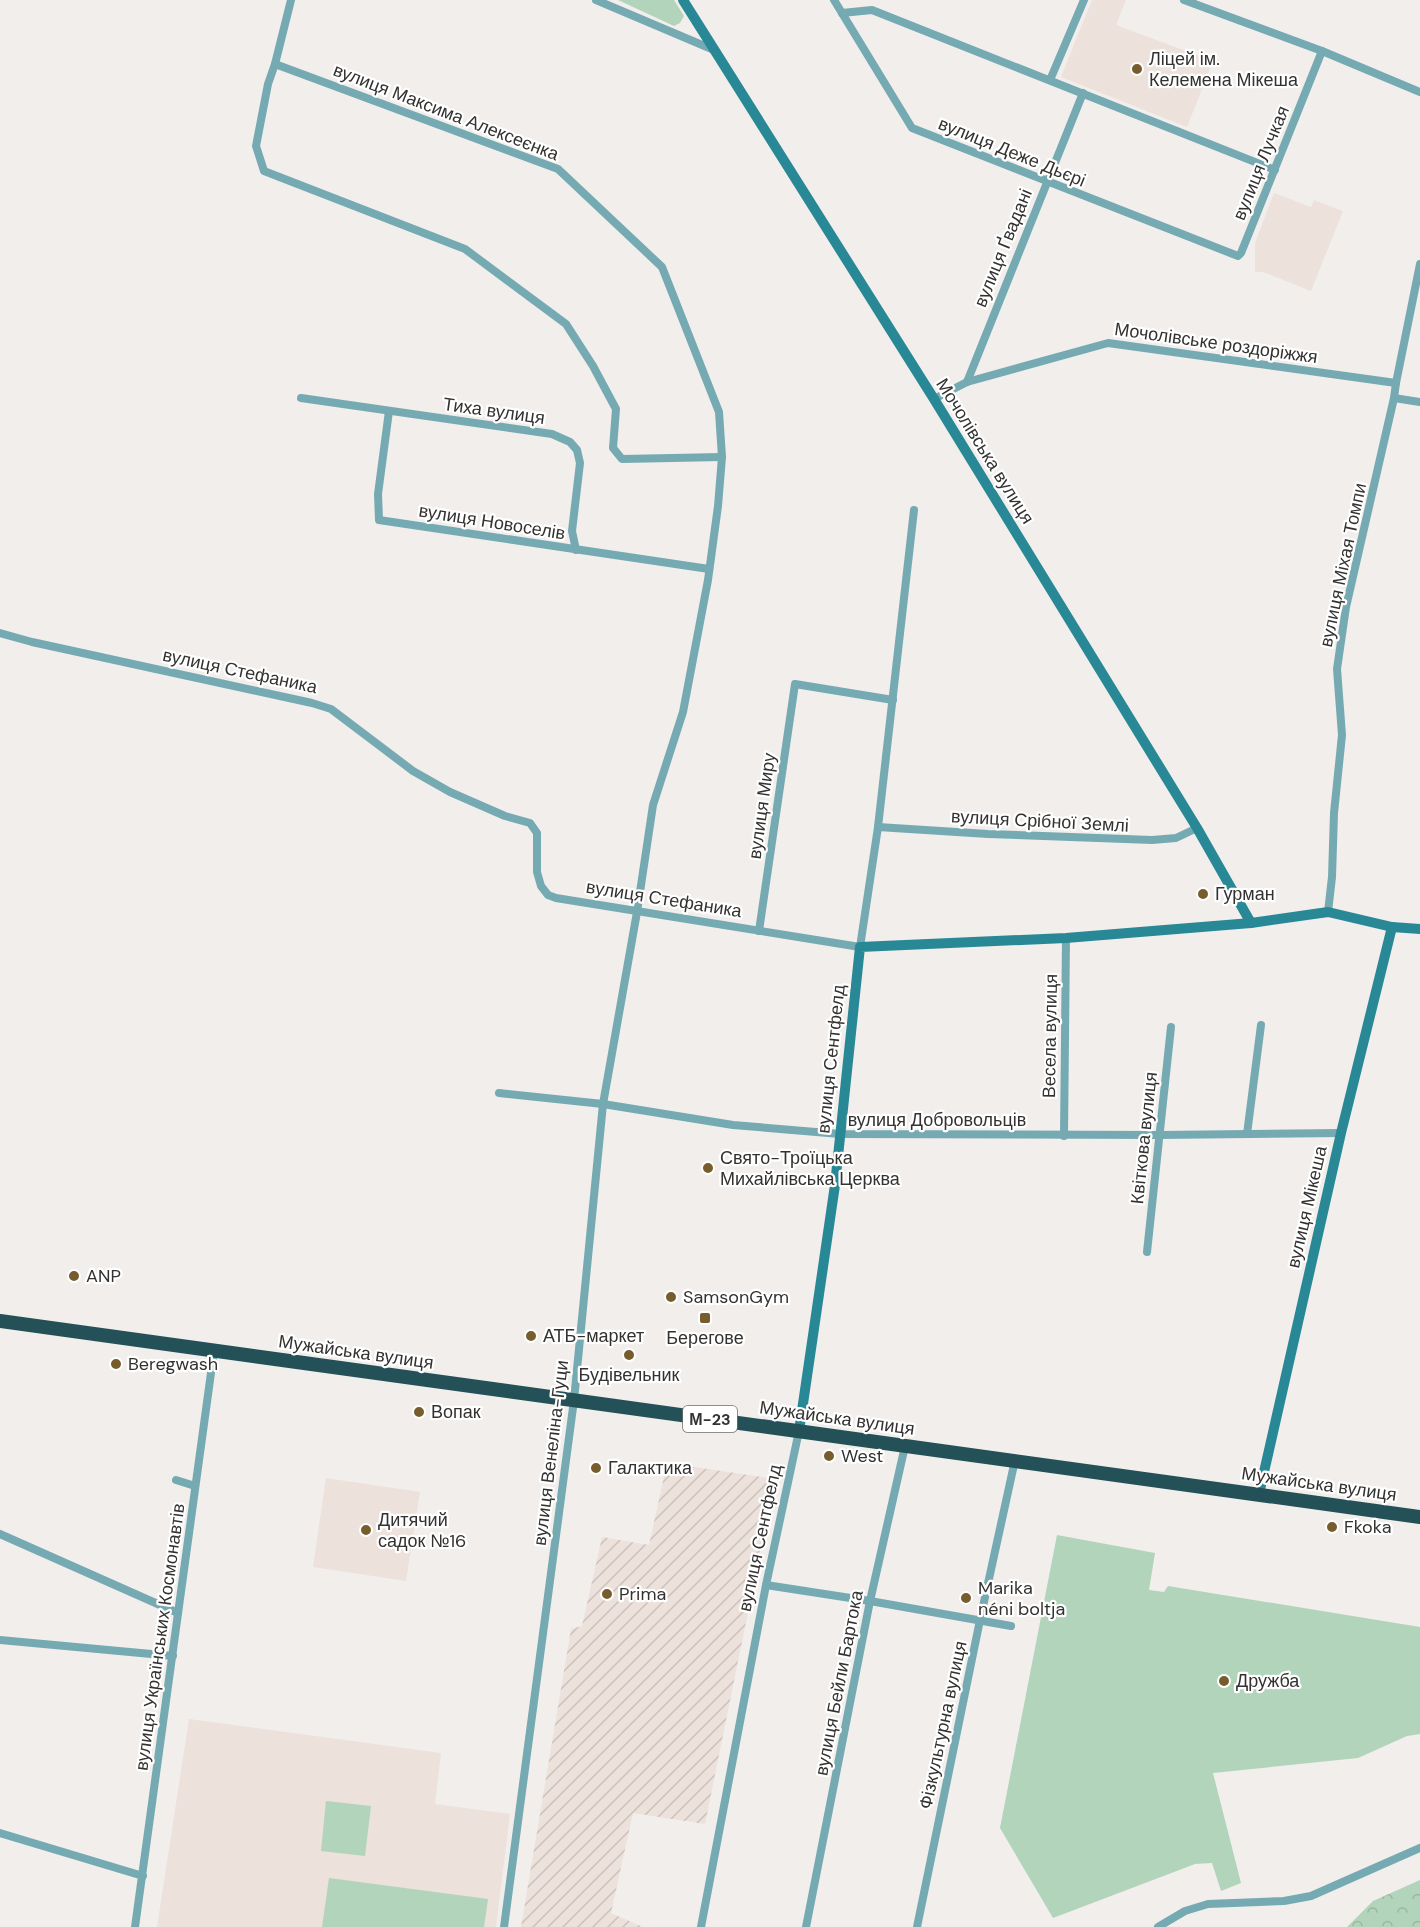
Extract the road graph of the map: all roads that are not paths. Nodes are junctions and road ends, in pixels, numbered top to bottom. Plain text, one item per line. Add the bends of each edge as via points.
1 (291, 0) edge
2 (596, 0) edge
3 (683, 0) edge
4 (834, 0) edge
5 (1084, 0) edge
6 (1184, 0) edge
7 (842, 13) junction
8 (715, 50) junction
9 (1322, 51) junction
10 (275, 64) junction
11 (1050, 80) junction
12 (1420, 92) edge
13 (1083, 93) junction
14 (1275, 170) junction
15 (1046, 182) junction
16 (1241, 253) joint
17 (1420, 264) edge
18 (967, 382) junction
19 (1396, 383) junction
20 (301, 398) dead end
21 (1394, 398) junction
22 (934, 399) junction
23 (1420, 402) edge
24 (389, 411) junction
25 (722, 457) junction
26 (914, 510) dead end
27 (576, 550) junction
28 (709, 569) junction
29 (0, 633) edge
30 (892, 700) junction
31 (878, 827) junction
32 (1197, 828) junction
33 (637, 912) junction
34 (1328, 912) junction
35 (1251, 923) junction
36 (1392, 927) junction
37 (1420, 929) edge
38 (759, 931) junction
39 (1066, 938) junction
40 (860, 947) junction
41 (1261, 1025) dead end
42 (1171, 1028) dead end
43 (499, 1093) dead end
44 (603, 1104) junction
45 (1341, 1133) junction
46 (840, 1134) junction
47 (1247, 1134) junction
48 (1064, 1136) junction
49 (1159, 1136) junction
50 (1147, 1252) dead end
51 (0, 1321) edge
52 (214, 1351) junction
53 (574, 1400) junction
54 (798, 1431) junction
55 (905, 1446) junction
56 (1015, 1460) junction
57 (176, 1480) dead end
58 (195, 1486) junction
59 (1259, 1494) junction
60 (1420, 1517) edge
61 (0, 1534) edge
62 (766, 1585) junction
63 (870, 1601) junction
64 (178, 1613) junction
65 (980, 1620) junction
66 (1011, 1626) dead end
67 (0, 1640) edge
68 (172, 1656) junction
69 (0, 1833) edge
70 (1420, 1848) edge
71 (143, 1876) junction
72 (135, 1927) edge
73 (504, 1927) edge
74 (701, 1927) edge
75 (806, 1927) edge
76 (917, 1927) edge
77 (1158, 1927) edge

1 - 10 street
2 - 8 street
3 - 8 main road, Мочолівська вулиця
4 - 7 street, вулиця Деже Дьєрі
5 - 11 street
6 - 9 street
7 - 11 street via 872,10
7 - 15 street, вулиця Деже Дьєрі via 912,128
8 - 22 main road, Мочолівська вулиця
9 - 12 street
9 - 14 street, вулиця Лучкая
10 - 25 street, вулиця Максима Алексеєнка via 558,169 662,267 719,411
10 - 25 street via 256,146 264,171 465,249 566,324 616,409 613,448 622,459
11 - 13 street
13 - 14 street
13 - 15 street, вулиця Ґвадані
14 - 16 street, вулиця Лучкая
15 - 16 street, вулиця Деже Дьєрі via 1238,256
15 - 18 street, вулиця Ґвадані
17 - 19 street, вулиця Міхая Томпи
18 - 19 street, Мочолівське роздоріжжя via 1108,343
18 - 22 street, Мочолівське роздоріжжя
19 - 21 street, вулиця Міхая Томпи
20 - 24 street, Тиха вулиця
21 - 23 street
21 - 34 street, вулиця Міхая Томпи via 1346,607 1337,669 1342,735
22 - 32 main road, Мочолівська вулиця
24 - 27 street, Тиха вулиця via 552,434 570,442 580,463 572,531
24 - 27 street, вулиця Новоселів via 378,494 379,520
25 - 28 street, вулиця Максима Алексеєнка
26 - 30 street, вулиця Сентфелд
27 - 28 street, вулиця Новоселів
28 - 33 street, вулиця Максима Алексеєнка via 683,712 653,805
29 - 33 street, вулиця Стефаника via 331,709 413,771 450,792 530,824 537,833 537,872 548,895
30 - 31 street, вулиця Сентфелд
30 - 38 street, вулиця Миру via 795,684
31 - 32 street, вулиця Срібної Землі via 1152,840 1176,838
31 - 40 street, вулиця Сентфелд
32 - 35 main road, Мочолівська вулиця
33 - 38 street, вулиця Стефаника
33 - 44 street, вулиця Венеліна-Гуци
34 - 35 main road, вулиця Стефаника
34 - 36 main road, вулиця Стефаника
35 - 39 main road, вулиця Стефаника
36 - 37 main road, вулиця Стефаника
36 - 45 main road, вулиця Мікеша
38 - 40 street, вулиця Стефаника
39 - 40 main road, вулиця Стефаника
39 - 48 street, Весела вулиця
40 - 46 main road, вулиця Сентфелд
41 - 47 street
42 - 49 street, Квіткова вулиця
43 - 44 street, вулиця Добровольців
44 - 46 street, вулиця Добровольців via 733,1125
44 - 53 street, вулиця Венеліна-Гуци
45 - 47 street, вулиця Добровольців
45 - 59 main road, вулиця Мікеша
46 - 48 street, вулиця Добровольців
46 - 54 main road, вулиця Сентфелд
47 - 49 street, вулиця Добровольців
48 - 49 street, вулиця Добровольців
49 - 50 street, Квіткова вулиця
51 - 52 highway, Мужайська вулиця / М-23
52 - 53 highway, Мужайська вулиця / М-23
52 - 58 street, вулиця Українських Космонавтів
53 - 54 highway, Мужайська вулиця / М-23
53 - 73 street, вулиця Венеліна-Гуци
54 - 55 highway, Мужайська вулиця / М-23
54 - 62 street, вулиця Сентфелд
55 - 56 highway, Мужайська вулиця / М-23
55 - 63 street, вулиця Бейли Бартока
56 - 59 highway, Мужайська вулиця / М-23
56 - 65 street, Фізкультурна вулиця
57 - 58 street
58 - 64 street, вулиця Українських Космонавтів
59 - 60 highway, Мужайська вулиця / М-23
61 - 64 street
62 - 63 street
62 - 74 street, вулиця Сентфелд
63 - 65 street
63 - 75 street, вулиця Бейли Бартока
64 - 68 street, вулиця Українських Космонавтів
65 - 66 street
65 - 76 street, Фізкультурна вулиця
67 - 68 street
68 - 71 street, вулиця Українських Космонавтів
69 - 71 street
70 - 77 street via 1311,1896 1208,1904 1185,1911
71 - 72 street, вулиця Українських Космонавтів

